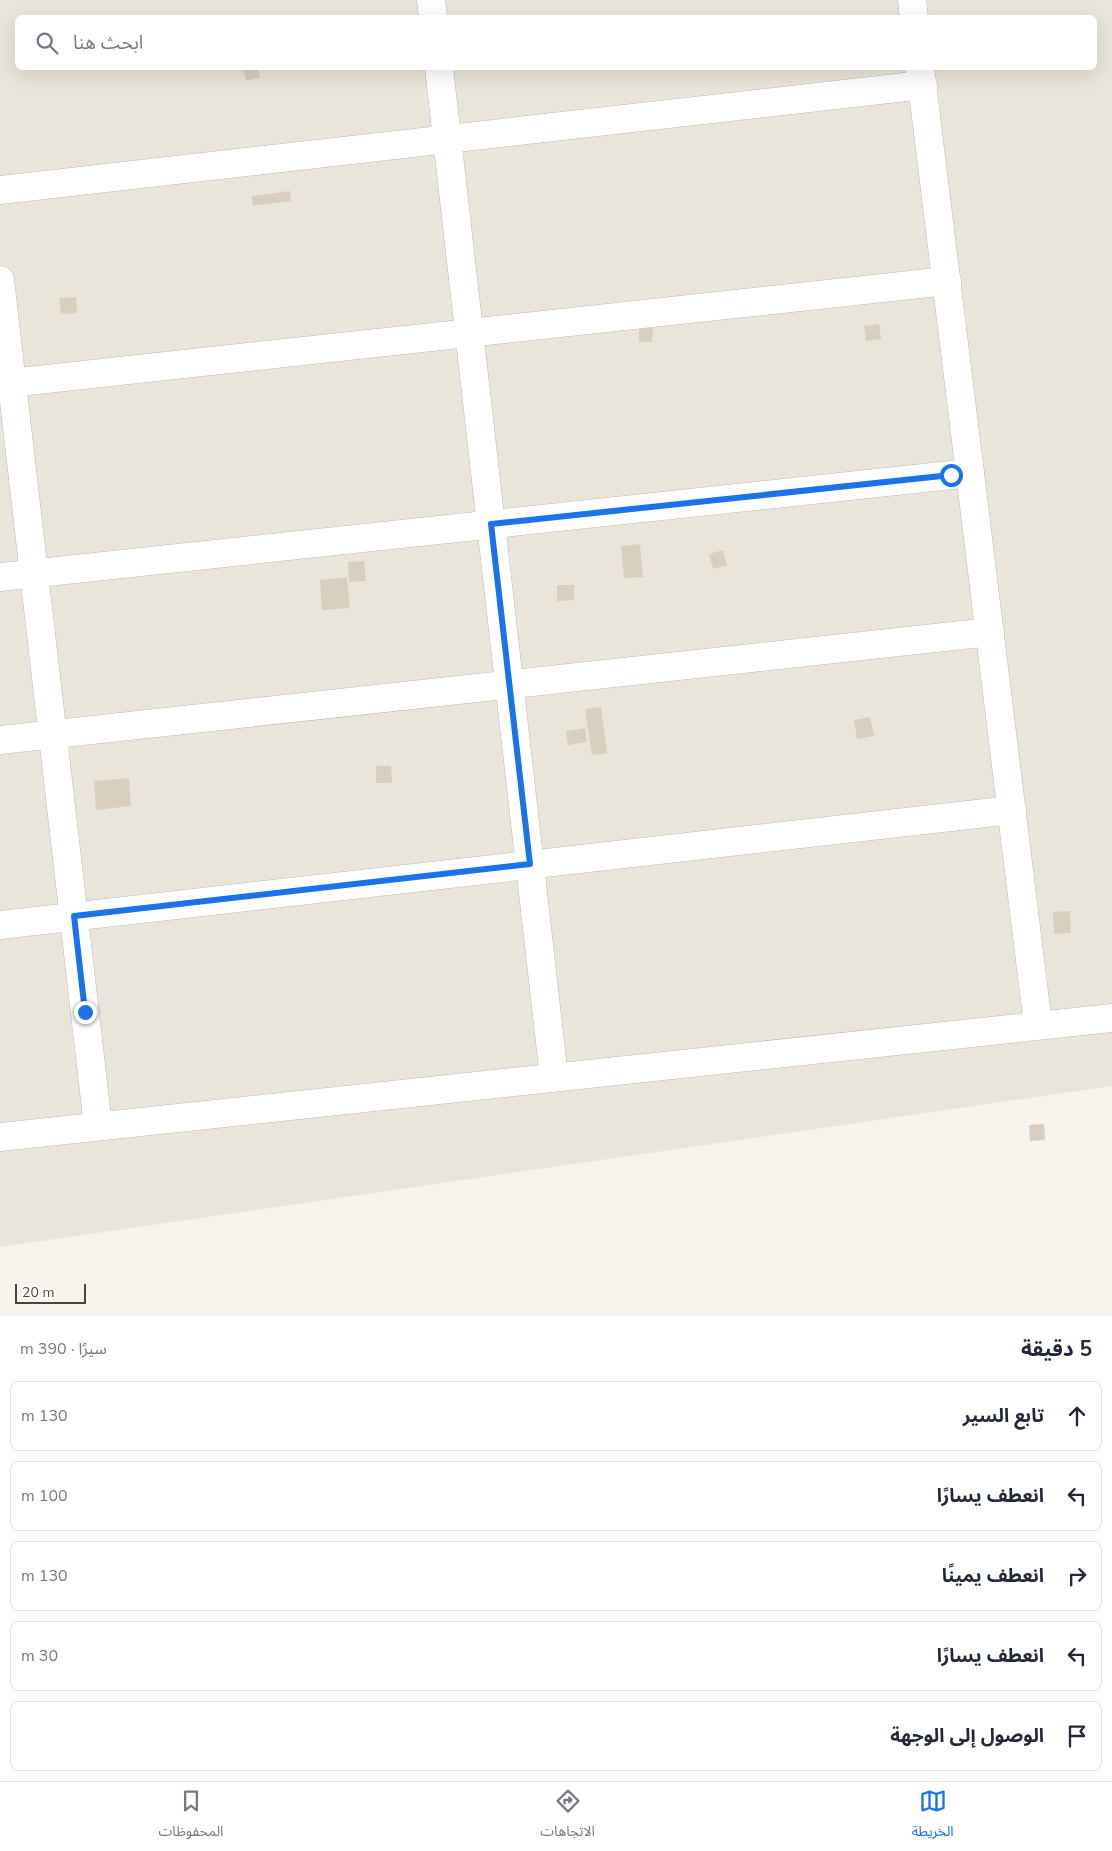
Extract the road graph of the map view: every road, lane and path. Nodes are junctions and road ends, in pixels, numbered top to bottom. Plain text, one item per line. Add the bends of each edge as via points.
1 (431, 0) edge
2 (912, 0) edge
3 (433, 15) edge
4 (914, 15) edge
5 (439, 70) edge
6 (922, 76) edge
7 (447, 139) junction
8 (0, 190) edge
9 (0, 280) edge
10 (947, 281) junction
11 (469, 333) junction
12 (6, 384) edge
13 (970, 473) junction
14 (491, 524) junction
15 (34, 573) junction
16 (0, 577) edge
17 (990, 632) junction
18 (510, 685) junction
19 (53, 735) junction
20 (0, 740) edge
21 (1012, 810) junction
22 (530, 864) junction
23 (74, 916) junction
24 (0, 925) edge
25 (1112, 1018) edge
26 (1038, 1025) junction
27 (554, 1078) junction
28 (98, 1126) junction
29 (0, 1137) edge

1 - 3 street
2 - 4 street
5 - 7 street
6 - 7 street
6 - 10 street
7 - 8 street
7 - 11 street
9 - 12 street
10 - 11 street
10 - 13 street
11 - 12 street
11 - 14 street
12 - 15 street
13 - 14 street
13 - 17 street
14 - 15 street
14 - 18 street
15 - 16 street
15 - 19 street
17 - 18 street
17 - 21 street
18 - 19 street
18 - 22 street
19 - 20 street
19 - 23 street
21 - 22 street
21 - 26 street
22 - 23 street
22 - 27 street
23 - 24 street
23 - 28 street
25 - 26 street
26 - 27 street
27 - 28 street
28 - 29 street

